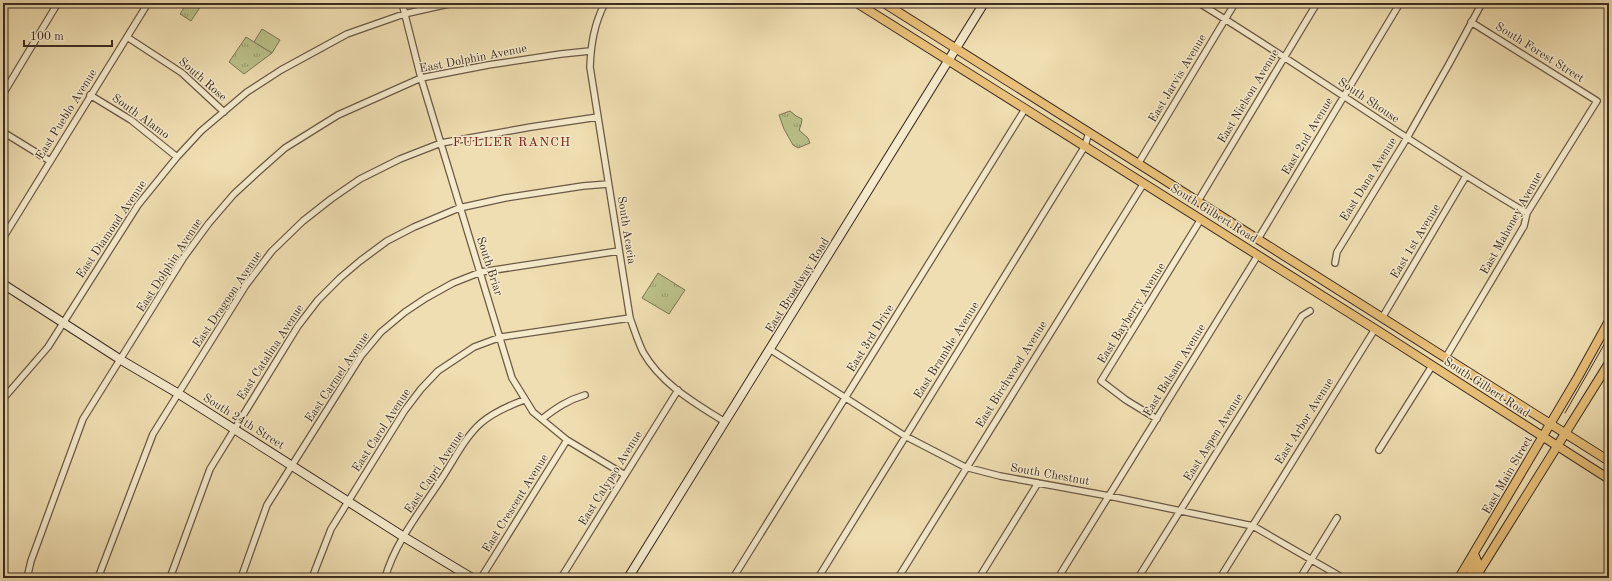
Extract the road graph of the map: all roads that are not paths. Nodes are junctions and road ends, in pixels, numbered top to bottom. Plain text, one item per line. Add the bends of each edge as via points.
1 (54, 3) edge
2 (148, 3) edge
3 (402, 3) edge
4 (453, 3) edge
5 (605, 3) edge
6 (857, 3) edge
7 (884, 3) edge
8 (984, 3) edge
9 (1199, 3) edge
10 (1235, 3) edge
11 (1316, 3) edge
12 (1400, 3) edge
13 (1482, 3) edge
14 (404, 14) junction
15 (1225, 19) junction
16 (1471, 22) junction
17 (127, 37) junction
18 (957, 48) junction
19 (590, 51) junction
20 (1284, 57) junction
21 (949, 61) junction
22 (421, 78) junction
23 (3, 94) edge
24 (90, 95) junction
25 (1344, 96) junction
26 (1597, 101) joint
27 (1025, 109) junction
28 (224, 112) junction
29 (598, 117) junction
30 (3, 132) edge
31 (1089, 132) junction
32 (1407, 138) junction
33 (441, 143) junction
34 (1085, 146) junction
35 (177, 157) junction
36 (50, 161) junction
37 (1138, 164) junction
38 (1466, 176) junction
39 (1144, 183) junction
40 (608, 184) junction
41 (1198, 201) junction
42 (460, 208) junction
43 (1527, 213) junction
44 (1201, 219) junction
45 (3, 238) edge
46 (1258, 239) junction
47 (619, 251) junction
48 (1258, 255) junction
49 (1335, 264) dead end
50 (481, 272) junction
51 (3, 284) edge
52 (1310, 310) dead end
53 (630, 318) junction
54 (1382, 318) junction
55 (1609, 321) edge
56 (64, 323) junction
57 (1375, 329) junction
58 (501, 337) junction
59 (771, 350) junction
60 (1446, 357) junction
61 (121, 360) junction
62 (1609, 363) edge
63 (1432, 366) junction
64 (678, 390) junction
65 (179, 394) junction
66 (585, 395) dead end
67 (845, 398) junction
68 (3, 399) edge
69 (524, 400) junction
70 (1157, 419) junction
71 (542, 420) junction
72 (725, 422) junction
73 (1550, 423) junction
74 (234, 430) junction
75 (1565, 432) junction
76 (905, 436) junction
77 (1543, 437) junction
78 (567, 440) junction
79 (1557, 445) junction
80 (1379, 450) dead end
81 (1609, 461) edge
82 (291, 466) junction
83 (965, 467) junction
84 (625, 475) junction
85 (1609, 479) edge
86 (1038, 483) junction
87 (1109, 496) junction
88 (348, 501) junction
89 (1180, 511) junction
90 (1337, 518) dead end
91 (1253, 526) junction
92 (404, 537) junction
93 (1474, 554) junction
94 (1312, 559) junction
95 (27, 578) edge
96 (98, 578) edge
97 (170, 578) edge
98 (240, 578) edge
99 (312, 578) edge
100 (385, 578) edge
101 (472, 578) edge
102 (481, 578) edge
103 (561, 578) edge
104 (628, 578) edge
105 (733, 578) edge
106 (818, 578) edge
107 (898, 578) edge
108 (979, 578) edge
109 (1060, 578) edge
110 (1138, 578) edge
111 (1220, 578) edge
112 (1300, 578) edge
113 (1343, 578) edge
114 (1459, 578) edge
115 (1469, 578) edge
116 (1475, 578) edge

1 - 23 street via 56,6
2 - 17 street, East Pueblo Avenue
3 - 14 street, South Briar
4 - 14 street, East Diamond Avenue
5 - 19 street, South Acacia via 596,24
6 - 21 main road, South Gilbert Road
7 - 18 main road, South Gilbert Road
8 - 18 main road, East Broadway Road
9 - 15 street, South Shouse
10 - 15 street, East Jarvis Avenue
11 - 20 street, East Nielson Avenue
12 - 25 street, East 2nd Avenue
13 - 16 street, East Dana Avenue
14 - 22 street, South Briar
14 - 28 street, East Diamond Avenue via 347,34 314,51 260,83
15 - 20 street, South Shouse
15 - 37 street, East Jarvis Avenue
16 - 26 street, South Forest Street
16 - 32 street, East Dana Avenue
17 - 24 street, East Pueblo Avenue
17 - 28 street, South Rose via 182,73
18 - 21 main road, East Broadway Road
18 - 31 main road, South Gilbert Road
19 - 22 street, East Dolphin Avenue via 488,65
19 - 29 street, South Acacia
20 - 25 street, South Shouse
20 - 41 street, East Nielson Avenue
21 - 27 main road, South Gilbert Road
21 - 59 main road, East Broadway Road
22 - 33 street, South Briar
22 - 61 street, East Dolphin Avenue via 338,114 285,148 244,185 184,257
24 - 35 street, South Alamo via 131,120
24 - 36 street, East Pueblo Avenue
25 - 32 street, South Shouse
25 - 46 street, East 2nd Avenue
26 - 43 street, East Mahoney Avenue
27 - 34 main road, South Gilbert Road
27 - 67 street, East 3rd Drive
28 - 35 street, East Diamond Avenue via 201,131
29 - 33 street, East Dragoon Avenue
29 - 40 street, South Acacia
30 - 36 street
31 - 34 street, East Bramble Avenue
31 - 37 main road, South Gilbert Road
32 - 38 street, South Shouse
32 - 49 street, East Dana Avenue via 1336,252
33 - 42 street, South Briar
33 - 65 street, East Dragoon Avenue via 400,159 360,179 303,221 272,251 246,285
34 - 39 main road, South Gilbert Road
34 - 76 street, East Bramble Avenue
35 - 56 street, East Diamond Avenue via 138,205
36 - 45 street, East Pueblo Avenue
37 - 41 main road, South Gilbert Road
38 - 43 street, South Shouse
38 - 54 street, East 1st Avenue
39 - 44 main road, South Gilbert Road
39 - 83 street, East Birchwood Avenue
40 - 42 street, East Catalina Avenue via 505,198
40 - 47 street, South Acacia
41 - 46 main road, South Gilbert Road
42 - 50 street, South Briar
42 - 74 street, East Catalina Avenue via 387,241 340,278 318,300 298,326
43 - 60 street, East Mahoney Avenue via 1524,226
44 - 48 main road, South Gilbert Road
44 - 70 street, East Bayberry Avenue via 1102,381
46 - 54 main road, South Gilbert Road
47 - 50 street, East Carmel Avenue
47 - 53 street, South Acacia
48 - 57 main road, South Gilbert Road
48 - 70 street, East Balsam Avenue
50 - 58 street, South Briar
50 - 82 street, East Carmel Avenue via 453,283 426,298 381,332 361,356
51 - 56 main road, South 24th Street
52 - 89 street, East Aspen Avenue via 1302,316
53 - 58 street, East Carol Avenue
53 - 64 street, South Acacia via 647,358 666,381
54 - 60 main road, South Gilbert Road
55 - 73 main road, East Main Street
56 - 61 main road, South 24th Street
56 - 68 street, East Diamond Avenue via 48,347
57 - 63 main road, South Gilbert Road
57 - 91 street, East Arbor Avenue
58 - 69 street, South Briar via 512,378
58 - 88 street, East Carol Avenue via 474,347 457,357 438,371 421,389
59 - 67 street, South Chestnut
59 - 72 main road, East Broadway Road
60 - 73 main road, South Gilbert Road
61 - 65 main road, South 24th Street
61 - 95 street, East Dolphin Avenue via 83,419
62 - 75 main road
63 - 77 main road, South Gilbert Road
63 - 80 street
64 - 72 street, South Acacia
64 - 84 street, East Calypso Avenue
65 - 74 main road, South 24th Street
65 - 96 street, East Dragoon Avenue via 153,434
66 - 71 street via 569,400
67 - 76 street, South Chestnut
67 - 105 street, East 3rd Drive
69 - 71 street, South Briar
69 - 92 street, East Capri Avenue via 498,410 480,424 466,441
70 - 87 street, East Balsam Avenue
71 - 78 street, South Briar
72 - 104 main road, East Broadway Road
73 - 75 main road, South Gilbert Road
73 - 77 main road, East Main Street
74 - 82 main road, South 24th Street
74 - 97 street, East Catalina Avenue via 210,469
75 - 79 main road
75 - 81 main road, South Gilbert Road
76 - 83 street, South Chestnut
76 - 106 street, East Bramble Avenue
77 - 79 main road, South Gilbert Road
77 - 93 main road, East Main Street
78 - 84 street, South Briar
78 - 102 street, East Crescent Avenue
79 - 85 main road, South Gilbert Road
79 - 116 main road
82 - 88 main road, South 24th Street
82 - 98 street, East Carmel Avenue via 267,506
83 - 86 street, South Chestnut
83 - 107 street, East Birchwood Avenue
84 - 103 street, East Calypso Avenue
86 - 87 street, South Chestnut
86 - 108 street
87 - 89 street, South Chestnut
87 - 109 street, East Balsam Avenue
88 - 92 main road, South 24th Street
88 - 99 street, East Carol Avenue via 331,529
89 - 91 street, South Chestnut
89 - 110 street, East Aspen Avenue
90 - 94 street
91 - 94 street, South Chestnut
91 - 111 street, East Arbor Avenue
92 - 100 street, East Capri Avenue via 389,563
92 - 101 main road, South 24th Street
93 - 114 main road, East Main Street
93 - 115 main road via 1477,558 1476,565
94 - 112 street
94 - 113 street, South Chestnut

